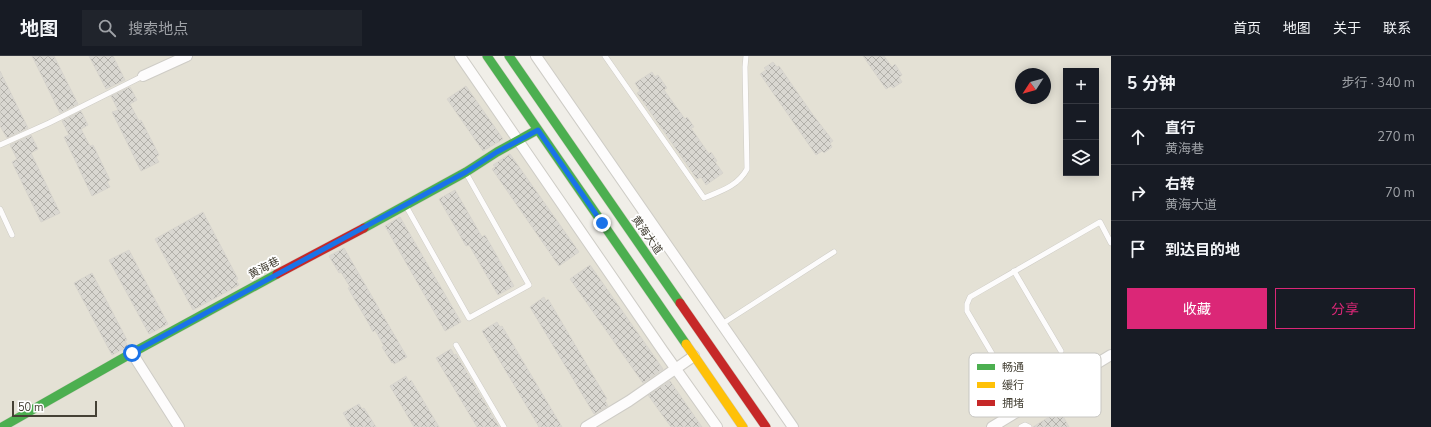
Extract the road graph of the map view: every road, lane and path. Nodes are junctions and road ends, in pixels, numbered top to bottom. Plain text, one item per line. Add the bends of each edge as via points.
1 (187, 56) edge
2 (460, 56) edge
3 (486, 56) edge
4 (509, 56) edge
5 (536, 56) edge
6 (605, 56) edge
7 (746, 56) edge
8 (143, 76) joint
9 (538, 130) junction
10 (518, 140) junction
11 (0, 145) edge
12 (466, 172) junction
13 (405, 206) junction
14 (0, 209) edge
15 (12, 235) dead end
16 (1111, 243) edge
17 (834, 252) dead end
18 (1014, 271) junction
19 (722, 324) junction
20 (456, 345) dead end
21 (1061, 351) dead end
22 (132, 353) junction
23 (992, 353) edge
24 (694, 356) junction
25 (1111, 356) edge
26 (1101, 362) edge
27 (675, 368) junction
28 (1009, 417) edge
29 (2, 427) edge
30 (180, 427) edge
31 (504, 427) edge
32 (586, 427) edge
33 (717, 427) edge
34 (743, 427) edge
35 (766, 427) edge
36 (793, 427) edge
37 (992, 427) edge
38 (1021, 427) edge
39 (1029, 427) edge

1 - 8 street
2 - 10 street
3 - 9 main road
4 - 35 main road, 黄海大道
5 - 19 street
6 - 7 lane via 704,198 739,181 747,169
8 - 11 lane
9 - 10 main road, 黄海巷
9 - 24 main road
10 - 12 main road, 黄海巷
10 - 27 street
12 - 13 main road, 黄海巷
12 - 13 lane via 529,285 469,318
13 - 22 main road, 黄海巷
14 - 15 lane
16 - 18 lane via 1100,222
17 - 19 lane
18 - 21 lane
18 - 23 lane via 970,296 967,304 967,311
19 - 36 street
20 - 31 lane
22 - 29 main road, 黄海巷
22 - 30 street
24 - 27 street
24 - 34 main road
25 - 26 street
27 - 32 street via 629,401
27 - 33 street
28 - 37 street
38 - 39 lane

